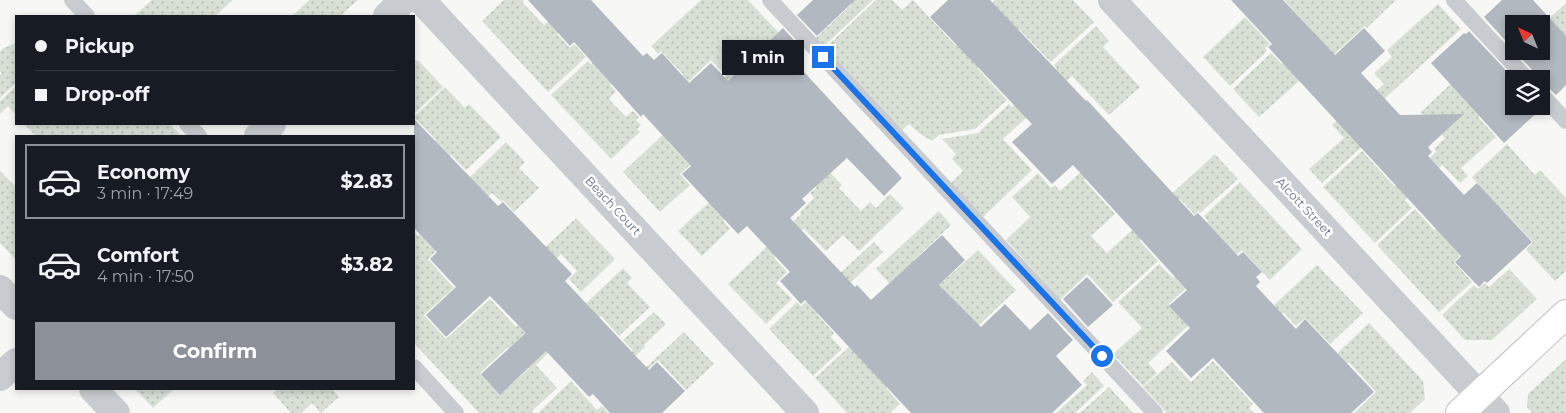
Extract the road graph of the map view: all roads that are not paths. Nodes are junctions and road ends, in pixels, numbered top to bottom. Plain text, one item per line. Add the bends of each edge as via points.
1 (72, 0) edge
2 (404, 0) edge
3 (421, 0) edge
4 (770, 0) edge
5 (1112, 0) edge
6 (1454, 0) edge
7 (86, 15) edge
8 (388, 15) edge
9 (1519, 70) edge
10 (1550, 104) edge
11 (1566, 121) edge
12 (188, 125) edge
13 (271, 125) edge
14 (198, 135) edge
15 (259, 135) edge
16 (0, 289) edge
17 (15, 305) edge
18 (1566, 314) edge
19 (15, 363) edge
20 (415, 368) edge
21 (0, 377) edge
22 (94, 390) edge
23 (1488, 404) edge
24 (116, 413) edge
25 (456, 413) edge
26 (805, 413) edge
27 (1155, 413) edge
28 (1460, 413) edge

1 - 7 lane
2 - 8 street
3 - 26 street, Beach Court
4 - 27 lane
5 - 23 street, Alcott Street
6 - 9 lane
10 - 11 lane
12 - 14 lane
13 - 15 street
16 - 17 street
18 - 23 street
19 - 21 street
20 - 25 lane
22 - 24 street
23 - 28 street

